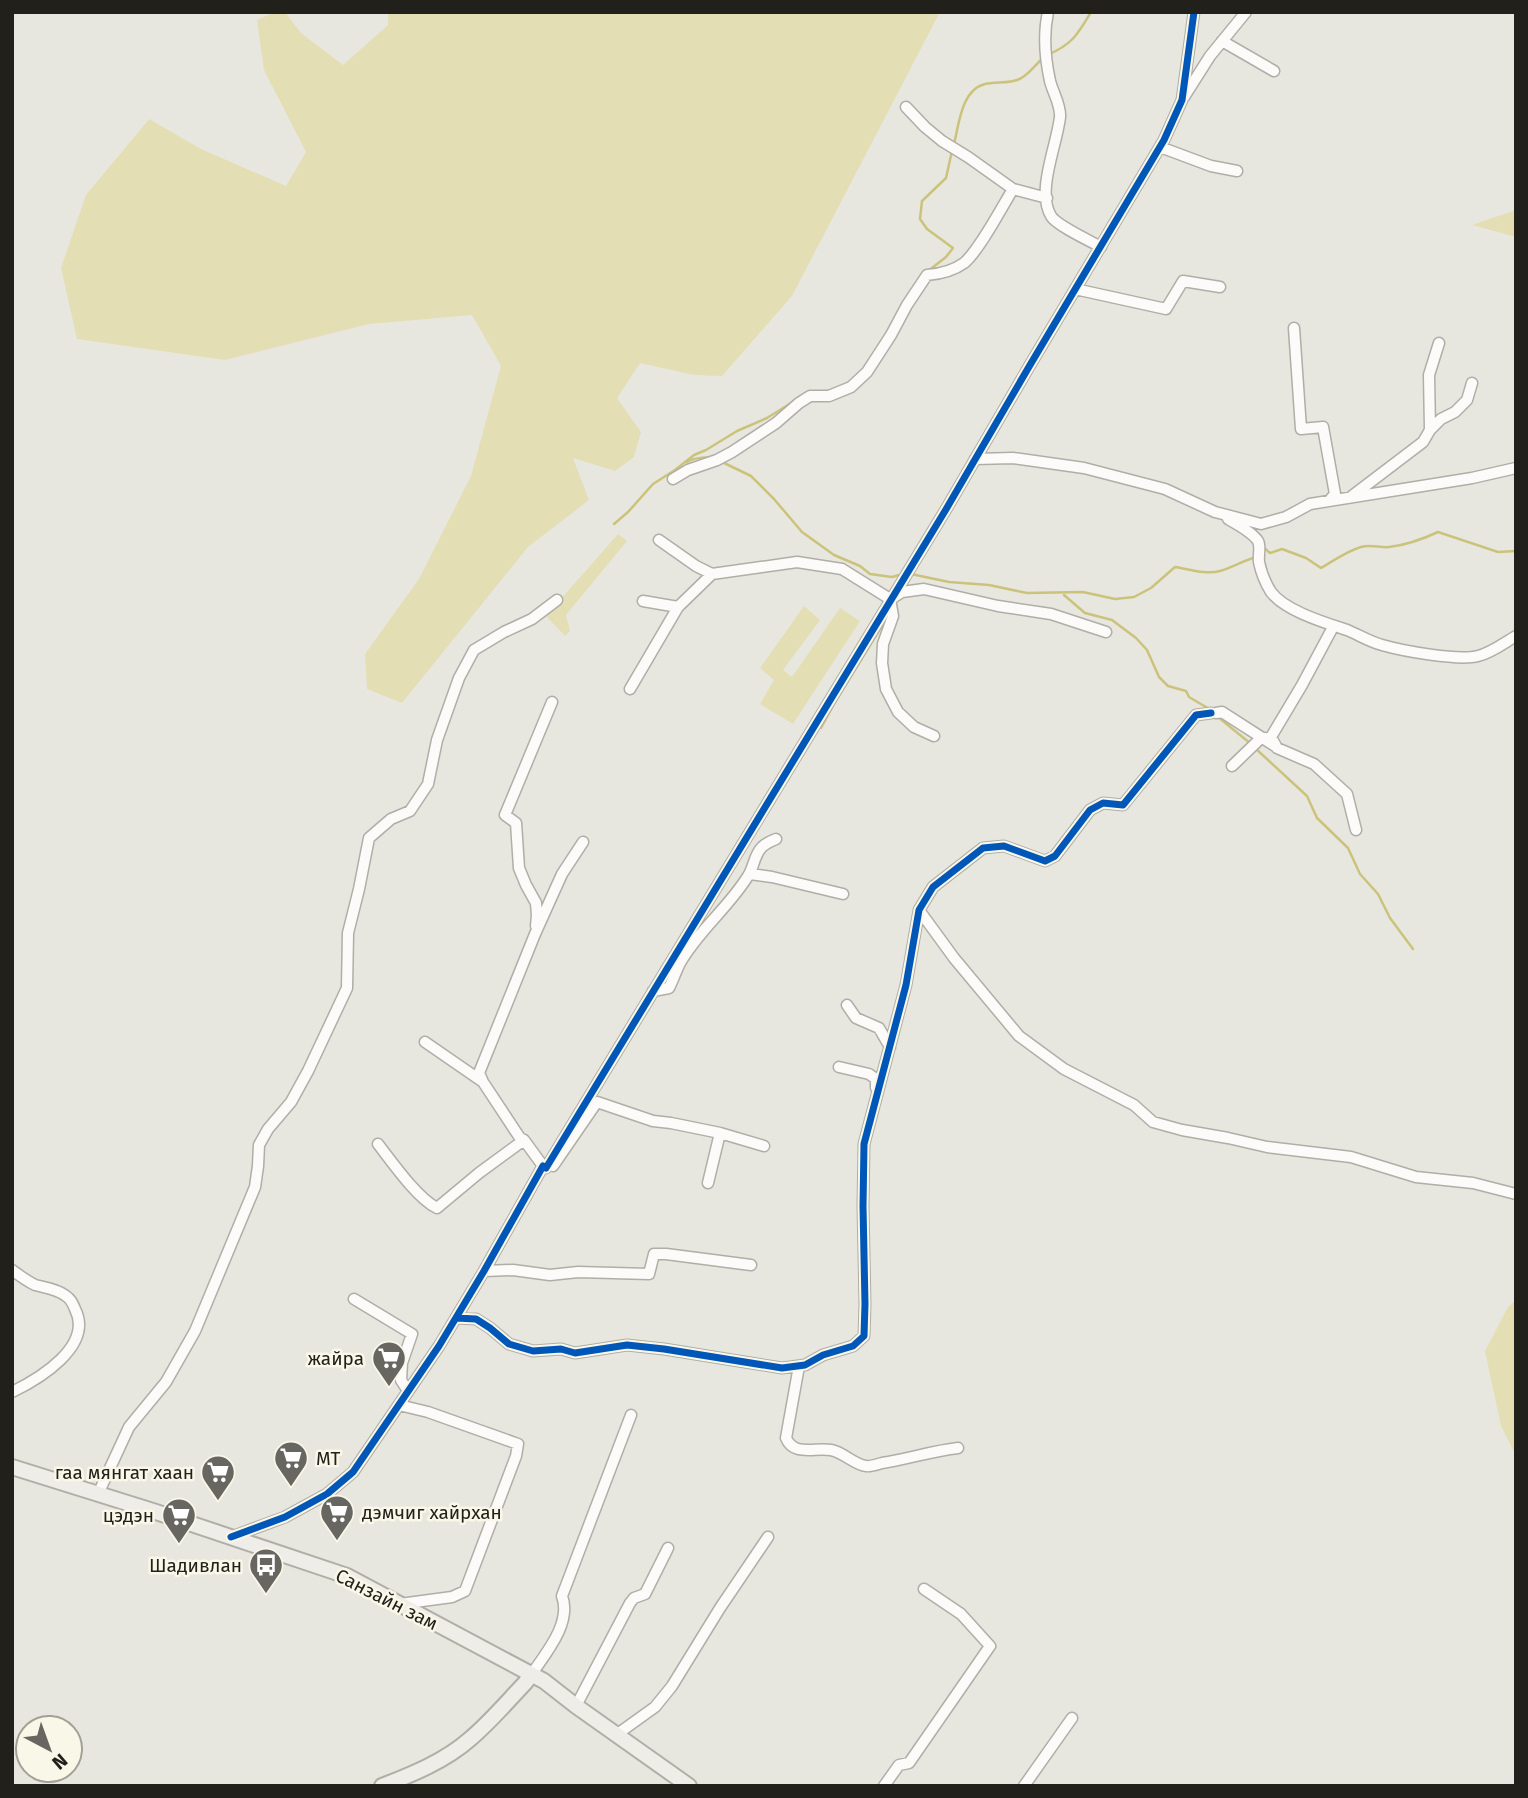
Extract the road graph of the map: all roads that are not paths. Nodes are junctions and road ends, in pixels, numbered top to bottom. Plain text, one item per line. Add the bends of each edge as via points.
1 (1048, 12) edge
2 (1194, 12) edge
3 (1246, 12) edge
4 (1222, 41) junction
5 (1274, 71) dead end
6 (1182, 100) junction
7 (906, 107) dead end
8 (1160, 147) junction
9 (1237, 172) dead end
10 (1013, 189) junction
11 (1047, 198) junction
12 (1101, 247) junction
13 (1220, 287) dead end
14 (1075, 289) junction
15 (1294, 328) dead end
16 (1438, 343) dead end
17 (1472, 383) dead end
18 (1430, 430) junction
19 (975, 459) junction
20 (1516, 468) edge
21 (673, 479) dead end
22 (1349, 498) junction
23 (1328, 502) junction
24 (1215, 512) junction
25 (659, 540) dead end
26 (712, 573) junction
27 (890, 599) junction
28 (557, 600) dead end
29 (643, 601) dead end
30 (678, 607) junction
31 (1334, 627) junction
32 (1106, 632) dead end
33 (1516, 636) edge
34 (630, 689) dead end
35 (552, 702) dead end
36 (934, 736) dead end
37 (1266, 738) junction
38 (1232, 766) dead end
39 (1356, 830) dead end
40 (776, 839) dead end
41 (583, 842) dead end
42 (750, 874) junction
43 (843, 894) dead end
44 (919, 910) junction
45 (535, 933) junction
46 (653, 991) junction
47 (847, 1005) dead end
48 (425, 1042) dead end
49 (890, 1047) junction
50 (839, 1067) dead end
51 (483, 1082) junction
52 (877, 1095) junction
53 (720, 1133) junction
54 (524, 1140) junction
55 (378, 1144) dead end
56 (764, 1146) dead end
57 (545, 1167) junction
58 (708, 1183) dead end
59 (1516, 1194) edge
60 (751, 1265) dead end
61 (12, 1270) edge
62 (484, 1271) junction
63 (354, 1299) dead end
64 (456, 1318) junction
65 (799, 1366) junction
66 (408, 1391) junction
67 (12, 1392) edge
68 (399, 1405) junction
69 (631, 1415) dead end
70 (958, 1448) dead end
71 (14, 1471) edge
72 (98, 1494) junction
73 (231, 1537) junction
74 (768, 1537) dead end
75 (668, 1548) dead end
76 (924, 1589) dead end
77 (399, 1604) junction
78 (531, 1675) junction
79 (576, 1706) junction
80 (1072, 1718) dead end
81 (616, 1735) junction
82 (382, 1786) edge
83 (689, 1786) edge
84 (884, 1786) edge
85 (1024, 1786) edge

1 - 11 street via 1044,41 1061,113 1046,180
2 - 6 street
3 - 4 street
4 - 5 street
4 - 6 street
6 - 8 street
7 - 10 street via 942,141
8 - 9 street
8 - 12 street
10 - 11 street
10 - 21 street via 964,263 927,275 867,372 851,387 829,396 810,396 732,452
11 - 12 street via 1052,220
12 - 14 street
13 - 14 street via 1183,281 1166,309
14 - 19 street
15 - 23 street via 1301,429 1323,426 1335,494
16 - 18 street via 1429,375
17 - 18 street via 1467,400
18 - 22 street via 1423,442
19 - 24 street via 1013,458 1084,468 1165,489
19 - 27 street
20 - 22 street
22 - 23 street
23 - 24 street via 1310,504 1261,524
24 - 31 street via 1256,539 1265,582 1281,602
25 - 26 street
26 - 27 street via 797,562 842,569
26 - 30 street
27 - 32 street via 924,589 1051,614
27 - 36 street via 893,616 882,663 886,690 898,712 914,727
27 - 46 street
28 - 72 street via 532,620 474,650 437,740 428,784 410,811 391,819 369,838 348,933 347,988 291,1102 259,1144 255,1187 195,1331 166,1382 129,1427
29 - 30 street
30 - 34 street
31 - 33 street via 1380,645 1464,657 1479,656
31 - 37 street
35 - 45 street via 505,815 516,823 519,868 536,903
37 - 38 street
37 - 39 street via 1277,748 1314,764 1348,794
37 - 44 street via 1222,712 1196,715 1123,805 1104,803 1090,810 1055,856 1045,861 1004,846 983,848 933,887
40 - 42 street via 760,848
41 - 45 street via 562,874
42 - 43 street
42 - 46 street via 686,954 669,988
44 - 49 street
44 - 59 street via 1019,1036 1064,1069 1134,1105 1153,1122 1267,1147 1352,1157 1416,1177 1473,1183
45 - 51 street via 479,1073
46 - 57 street
47 - 49 street via 856,1018 879,1028
48 - 51 street
49 - 52 street
50 - 52 street via 876,1079
51 - 54 street
52 - 65 street via 864,1144 864,1336 853,1346
53 - 56 street
53 - 57 street via 653,1121 597,1102 555,1166
53 - 58 street
54 - 55 street via 436,1208
54 - 57 street
57 - 62 street
60 - 62 street via 654,1254 649,1274
61 - 67 street via 23,1279 61,1292 79,1316 78,1335 67,1354 37,1380
62 - 64 street
63 - 66 street via 412,1334 402,1363 401,1380
64 - 65 street via 476,1319 509,1345 533,1351 575,1353 627,1345 782,1368
64 - 66 street
65 - 70 street via 786,1438 794,1448 834,1450 866,1466
66 - 68 street
68 - 73 street via 353,1472 327,1494 285,1517
68 - 77 street via 519,1444 465,1591
69 - 78 street via 562,1596 564,1616
71 - 72 main road, Санзайн зам
72 - 73 main road, Санзайн зам
73 - 77 main road, Санзайн зам via 347,1576
74 - 81 street via 672,1686 655,1707
75 - 79 street via 645,1594 630,1603
76 - 84 street via 961,1614 990,1646 909,1763 899,1765
77 - 78 main road, Санзайн зам
78 - 79 main road, Санзайн зам
78 - 82 main road via 469,1740 415,1773
79 - 81 main road, Санзайн зам
80 - 85 street
81 - 83 main road, Санзайн зам

